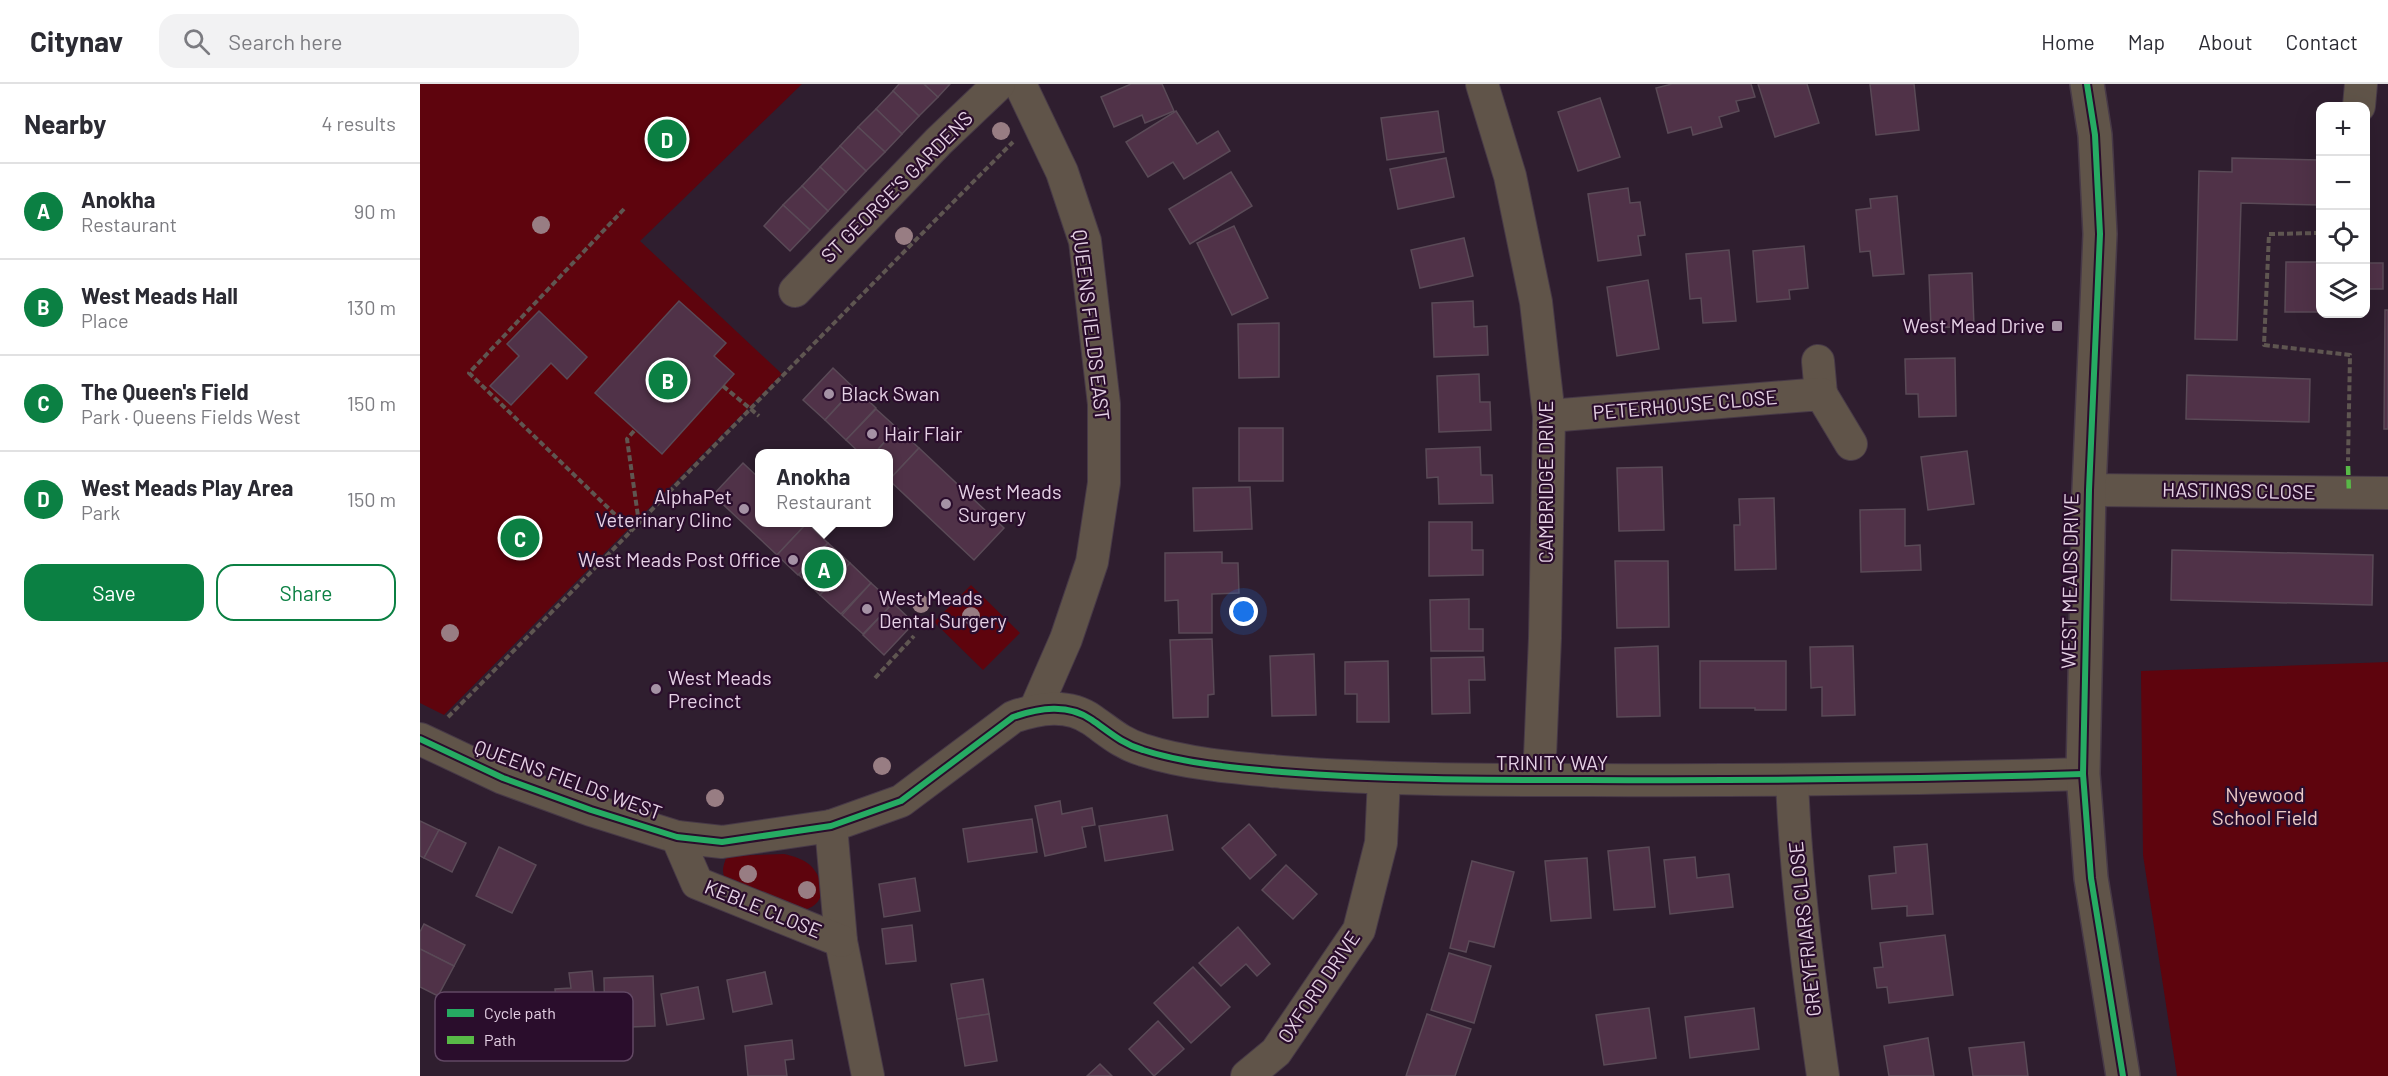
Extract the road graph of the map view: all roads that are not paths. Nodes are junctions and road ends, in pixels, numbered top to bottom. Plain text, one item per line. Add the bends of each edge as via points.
1 (999, 84) edge
2 (1020, 84) edge
3 (1482, 84) edge
4 (2087, 84) edge
5 (2361, 84) edge
6 (2359, 102) edge
7 (795, 291) dead end
8 (1818, 361) dead end
9 (1821, 394) junction
10 (1549, 416) junction
11 (1851, 444) dead end
12 (2089, 490) junction
13 (2388, 493) edge
14 (1035, 710) junction
15 (422, 740) edge
16 (2083, 774) junction
17 (1384, 778) junction
18 (1539, 780) junction
19 (1792, 782) junction
20 (831, 826) junction
21 (677, 837) junction
22 (841, 940) junction
23 (868, 1076) edge
24 (1247, 1076) edge
25 (1823, 1076) edge
26 (2123, 1076) edge

1 - 7 street, ST GEORGE'S GARDENS
2 - 14 street, QUEENS FIELDS EAST via 1062,172 1084,241 1104,404 1104,483 1092,562 1066,639
3 - 10 street, CAMBRIDGE DRIVE via 1510,176 1536,302
4 - 12 street, WEST MEADS DRIVE via 2095,135 2100,234
5 - 6 street
8 - 9 street
9 - 10 street, PETERHOUSE CLOSE
9 - 11 street
10 - 18 street, CAMBRIDGE DRIVE
12 - 13 street, HASTINGS CLOSE
12 - 16 street, WEST MEADS DRIVE
14 - 17 street, TRINITY WAY via 1069,709 1117,739 1162,756 1282,772
14 - 20 street, QUEENS FIELDS WEST via 1013,717 901,801
15 - 21 street, QUEENS FIELDS WEST via 514,782
16 - 19 street, TRINITY WAY
16 - 26 street, WEST MEADS DRIVE via 2091,878
17 - 18 street, TRINITY WAY
17 - 24 street, OXFORD DRIVE via 1381,843 1359,930 1276,1052
18 - 19 street, TRINITY WAY
19 - 25 street, GREYFRIARS CLOSE via 1804,942
20 - 21 street, QUEENS FIELDS WEST via 722,842
20 - 22 street, KEBLE CLOSE
21 - 22 street, KEBLE CLOSE via 697,883
22 - 23 street, KEBLE CLOSE

